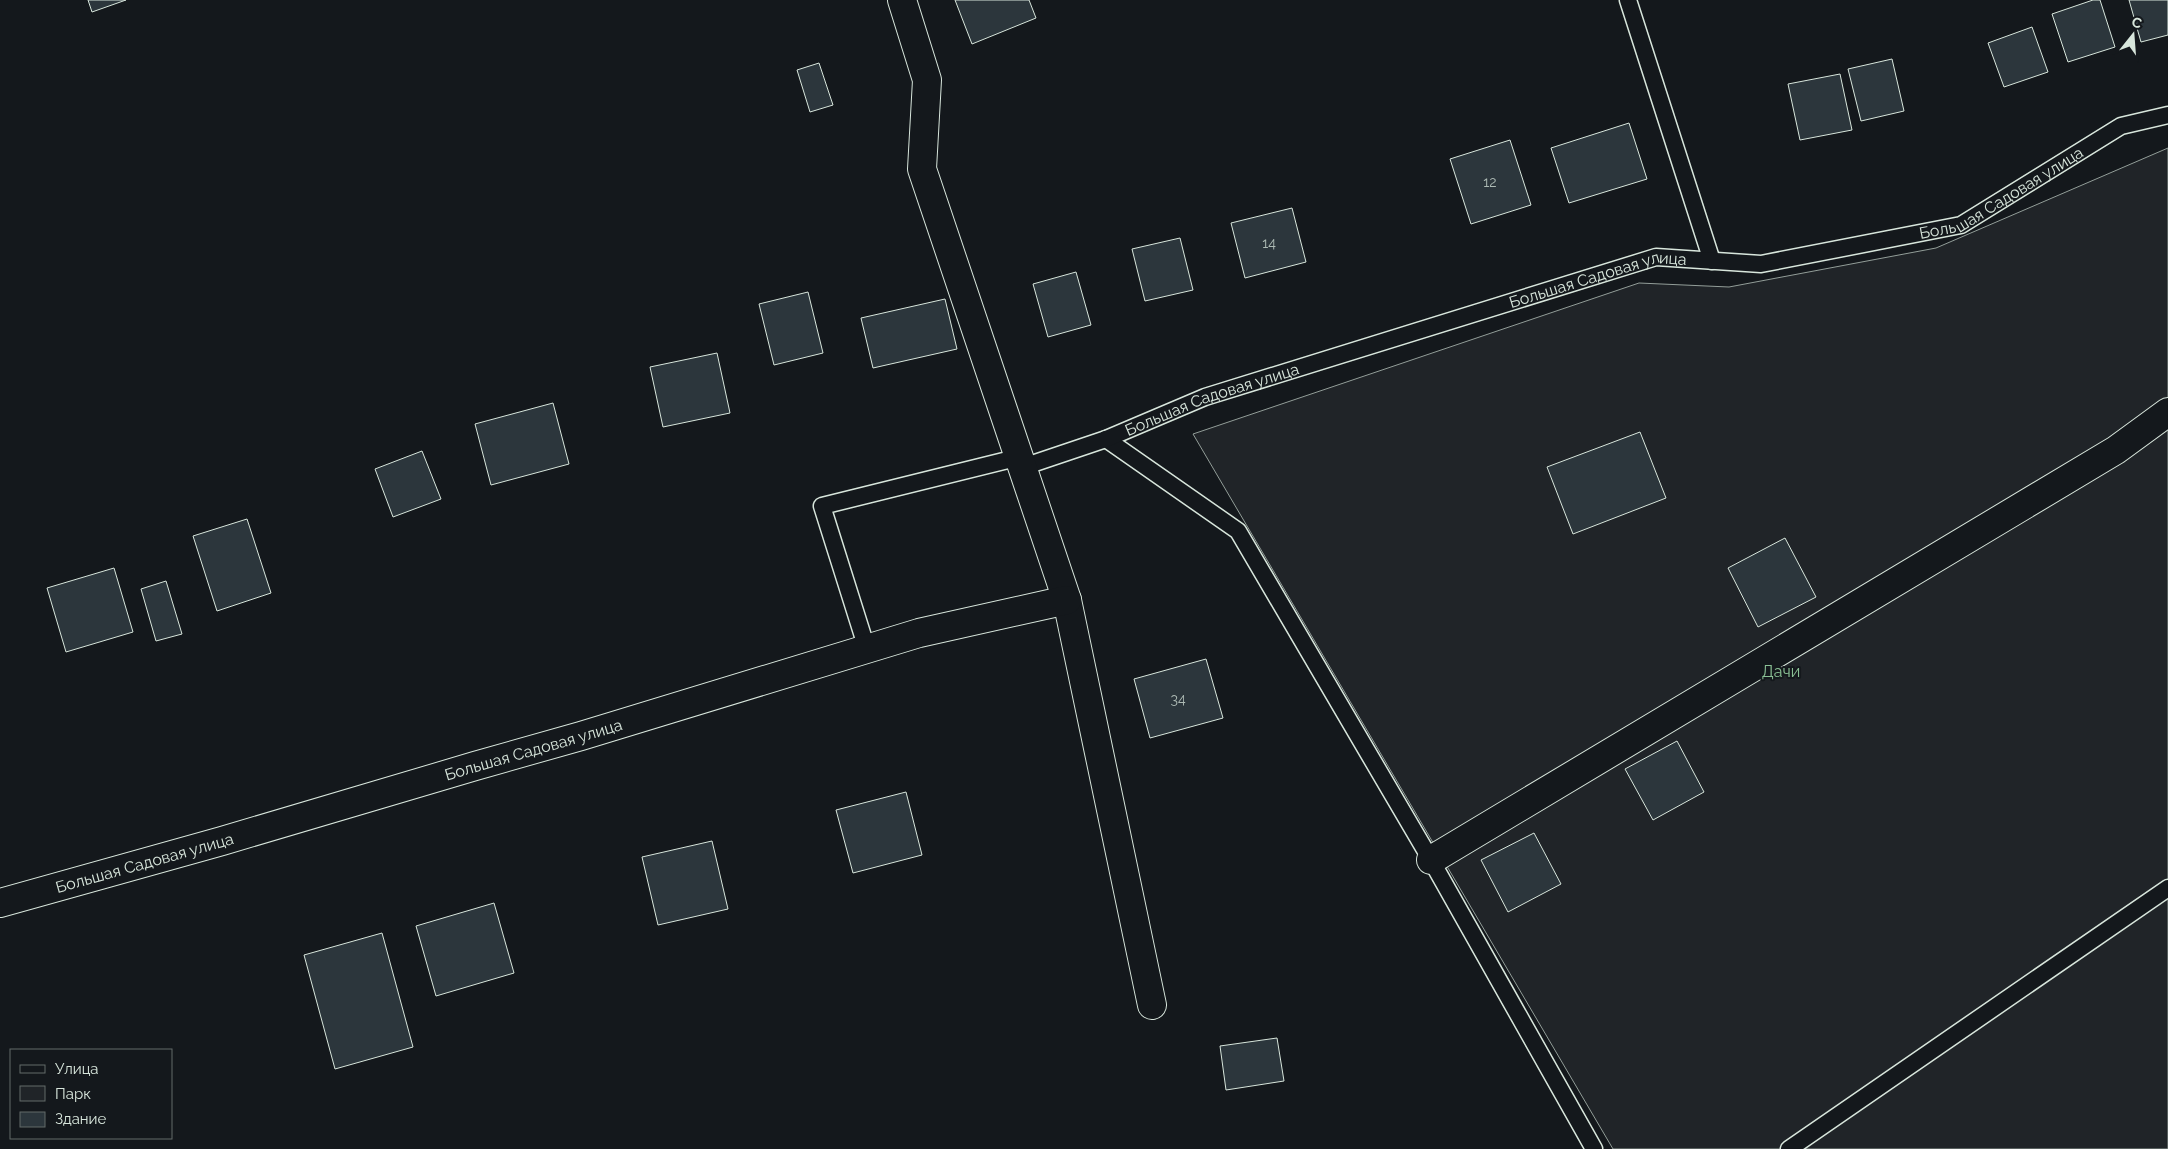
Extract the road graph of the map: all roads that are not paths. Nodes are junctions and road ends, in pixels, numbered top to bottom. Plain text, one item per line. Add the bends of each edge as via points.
1 (902, 0) edge
2 (1628, 0) edge
3 (2168, 115) edge
4 (1712, 261) junction
5 (2168, 412) edge
6 (1106, 439) junction
7 (1022, 462) junction
8 (1067, 600) junction
9 (867, 649) junction
10 (1431, 860) junction
11 (2168, 888) edge
12 (0, 903) edge
13 (1152, 1005) dead end
14 (1594, 1149) edge
15 (1789, 1149) edge

1 - 7 street via 927,80 922,169
2 - 4 lane
3 - 4 lane, Большая Садовая улица via 2122,126 1961,225 1761,264
4 - 6 lane, Большая Садовая улица via 1656,257 1205,398
5 - 10 street via 2116,450
6 - 7 lane, Большая Садовая улица
6 - 10 lane via 1238,530
7 - 8 street
7 - 9 lane, Большая Садовая улица via 822,506
8 - 9 street, Большая Садовая улица via 918,633
8 - 13 street
9 - 12 street, Большая Садовая улица via 581,736
10 - 14 lane
11 - 15 lane

